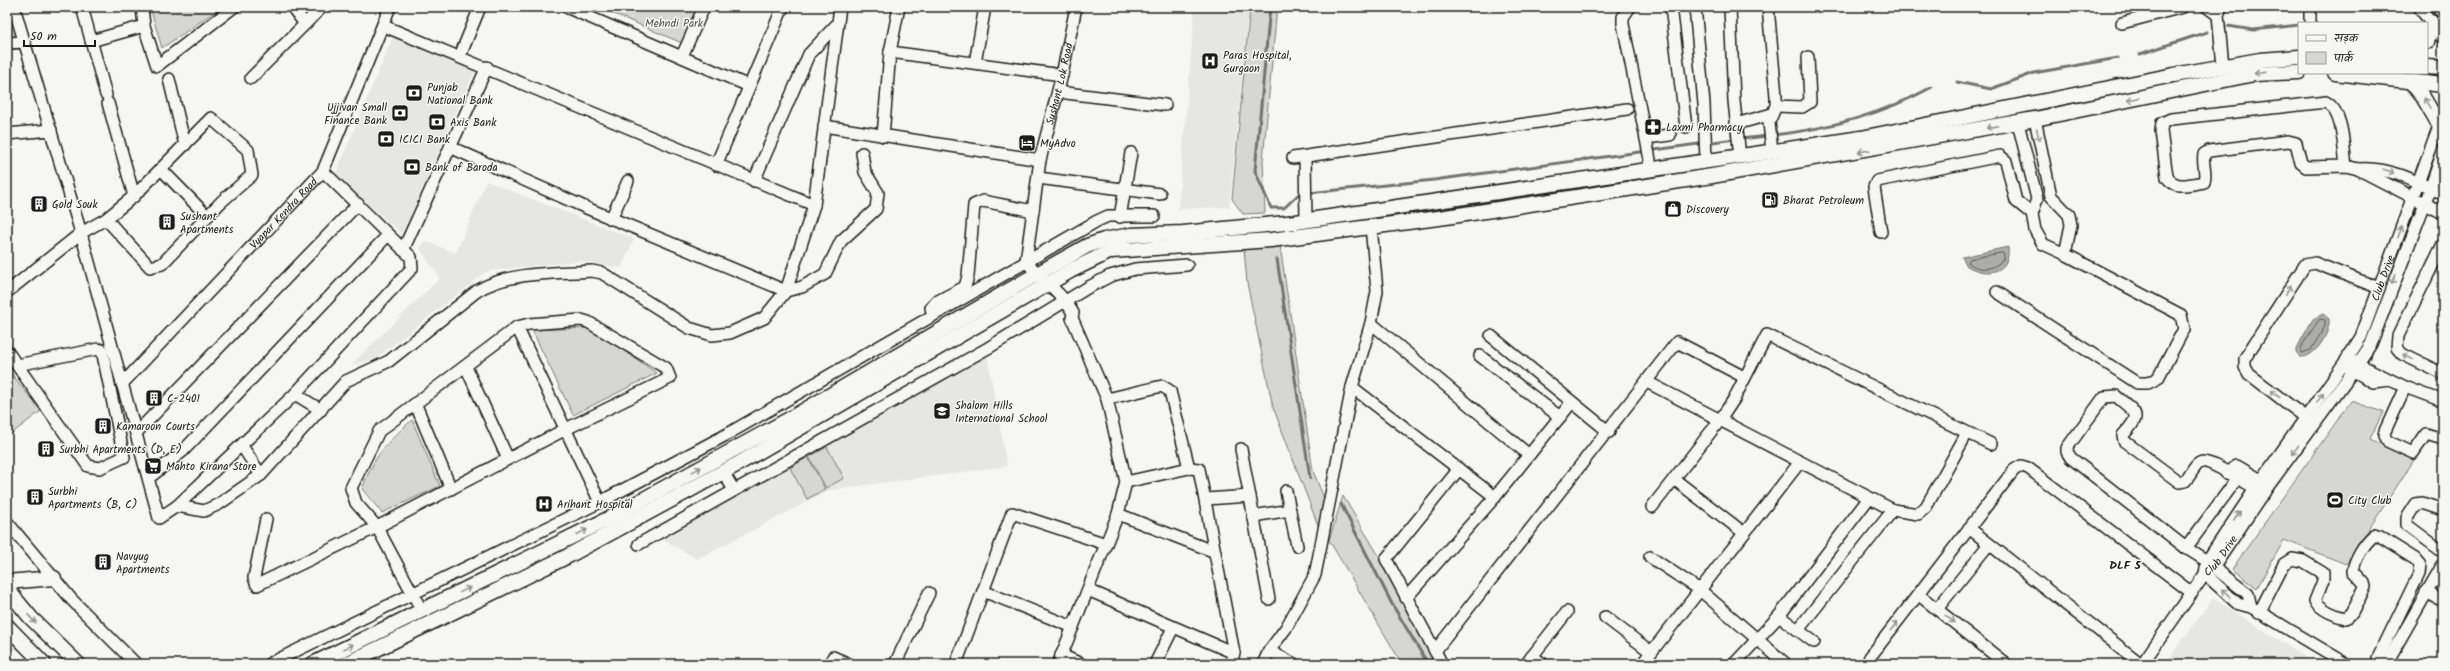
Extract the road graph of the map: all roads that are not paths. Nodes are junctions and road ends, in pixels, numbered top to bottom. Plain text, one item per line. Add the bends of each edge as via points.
1 (14, 7) edge
2 (82, 7) edge
3 (142, 7) edge
4 (234, 7) edge
5 (292, 7) edge
6 (322, 7) edge
7 (390, 7) edge
8 (480, 7) edge
9 (566, 7) edge
10 (704, 7) edge
11 (783, 7) edge
12 (840, 7) edge
13 (899, 7) edge
14 (985, 7) edge
15 (1076, 7) edge
16 (1630, 7) edge
17 (1672, 7) edge
18 (1695, 7) edge
19 (1730, 7) edge
20 (1768, 7) edge
21 (2183, 7) edge
22 (2207, 7) edge
23 (2310, 7) edge
24 (2419, 7) edge
25 (2437, 7) edge
26 (2219, 11) edge
27 (2443, 14) edge
28 (2310, 22) edge
29 (2431, 22) junction
30 (838, 23) junction
31 (2122, 23) dead end
32 (305, 24) junction
33 (144, 26) junction
34 (384, 26) junction
35 (2428, 37) edge
36 (2443, 39) edge
37 (91, 41) junction
38 (24, 42) junction
39 (7, 43) edge
40 (890, 52) junction
41 (460, 56) junction
42 (682, 56) junction
43 (1808, 57) dead end
44 (2298, 57) edge
45 (975, 64) junction
46 (2223, 66) junction
47 (487, 67) junction
48 (2428, 67) edge
49 (2443, 68) edge
50 (2298, 72) edge
51 (2343, 74) edge
52 (1062, 75) junction
53 (251, 78) dead end
54 (169, 79) dead end
55 (2411, 82) junction
56 (2443, 85) edge
57 (750, 86) junction
58 (1058, 92) junction
59 (1165, 105) dead end
60 (1627, 109) dead end
61 (1772, 114) junction
62 (2035, 119) junction
63 (2441, 121) edge
64 (2018, 122) junction
65 (824, 126) junction
66 (1686, 127) dead end
67 (51, 130) junction
68 (7, 134) edge
69 (882, 136) junction
70 (1670, 136) dead end
71 (1738, 140) junction
72 (1647, 141) junction
73 (185, 144) junction
74 (1771, 146) junction
75 (450, 147) junction
76 (2042, 150) junction
77 (2443, 151) edge
78 (862, 153) dead end
79 (1131, 153) dead end
80 (2027, 154) junction
81 (1706, 155) junction
82 (1305, 157) junction
83 (1293, 158) dead end
84 (1040, 160) junction
85 (1649, 164) junction
86 (716, 165) junction
87 (2346, 166) junction
88 (161, 169) junction
89 (2358, 169) junction
90 (323, 171) junction
91 (1038, 178) junction
92 (628, 181) dead end
93 (754, 181) junction
94 (2418, 183) junction
95 (2431, 188) junction
96 (1125, 190) junction
97 (1160, 194) dead end
98 (2443, 194) edge
99 (134, 196) junction
100 (2051, 196) junction
101 (2412, 197) junction
102 (2037, 199) junction
103 (358, 204) junction
104 (2425, 204) junction
105 (814, 205) junction
106 (1032, 211) junction
107 (2443, 213) edge
108 (2032, 214) junction
109 (208, 216) junction
110 (1154, 216) dead end
111 (1120, 217) junction
112 (106, 219) junction
113 (611, 219) junction
114 (1306, 220) junction
115 (1371, 226) junction
116 (1881, 232) dead end
117 (81, 233) junction
118 (388, 235) junction
119 (2443, 244) edge
120 (403, 250) junction
121 (2065, 254) junction
122 (1026, 261) junction
123 (1187, 265) dead end
124 (1037, 274) junction
125 (1048, 284) junction
126 (2379, 288) junction
127 (786, 291) junction
128 (7, 292) edge
129 (1997, 292) dead end
130 (1063, 301) junction
131 (933, 315) junction
132 (1371, 322) junction
133 (517, 327) junction
134 (1491, 336) dead end
135 (7, 351) edge
136 (1480, 356) dead end
137 (2345, 362) junction
138 (17, 366) junction
139 (466, 367) junction
140 (2356, 367) junction
141 (2443, 374) edge
142 (1744, 377) junction
143 (1647, 382) junction
144 (122, 384) junction
145 (1352, 387) junction
146 (2405, 387) junction
147 (295, 394) junction
148 (1107, 399) junction
149 (2443, 401) edge
150 (1572, 402) junction
151 (416, 405) junction
152 (322, 410) junction
153 (1560, 417) junction
154 (1720, 420) junction
155 (2310, 420) junction
156 (566, 429) junction
157 (137, 432) junction
158 (1609, 432) junction
159 (1967, 433) junction
160 (2443, 439) edge
161 (1991, 444) dead end
162 (242, 446) junction
163 (1241, 450) dead end
164 (1529, 455) junction
165 (508, 459) junction
166 (1800, 462) junction
167 (1189, 468) junction
168 (1459, 470) junction
169 (723, 472) junction
170 (2226, 473) junction
171 (261, 475) junction
172 (150, 476) junction
173 (1674, 479) junction
174 (2237, 479) junction
175 (1126, 482) junction
176 (2262, 487) junction
177 (451, 489) junction
178 (734, 490) junction
179 (1286, 491) dead end
180 (1250, 496) junction
181 (1495, 497) junction
182 (1869, 498) junction
183 (599, 500) junction
184 (1206, 500) junction
185 (177, 506) junction
186 (1652, 507) dead end
187 (1290, 510) junction
188 (1893, 510) junction
189 (2443, 510) edge
190 (1118, 514) junction
191 (1253, 516) junction
192 (266, 519) dead end
193 (608, 519) junction
194 (7, 522) edge
195 (377, 527) junction
196 (1969, 528) junction
197 (1744, 533) junction
198 (638, 544) dead end
199 (1106, 544) junction
200 (1989, 544) junction
201 (1297, 546) dead end
202 (2186, 548) junction
203 (1216, 552) junction
204 (2443, 552) edge
205 (1650, 557) dead end
206 (2443, 564) edge
207 (2208, 567) junction
208 (54, 578) junction
209 (7, 582) edge
210 (7, 589) edge
211 (1088, 590) junction
212 (1700, 590) junction
213 (983, 591) junction
214 (2426, 592) junction
215 (413, 593) junction
216 (929, 593) dead end
217 (2192, 593) junction
218 (1919, 595) junction
219 (1406, 598) junction
220 (1269, 599) dead end
221 (2443, 601) edge
222 (1937, 609) junction
223 (2255, 610) junction
224 (422, 611) junction
225 (1567, 612) dead end
226 (1779, 616) junction
227 (1605, 617) dead end
228 (7, 626) edge
229 (1073, 627) junction
230 (1173, 628) junction
231 (1798, 630) junction
232 (1757, 638) junction
233 (1814, 642) dead end
234 (1269, 651) junction
235 (1435, 651) junction
236 (1651, 652) junction
237 (833, 657) dead end
238 (1233, 659) edge
239 (1059, 660) edge
240 (1530, 660) edge
241 (1868, 660) edge
242 (44, 664) edge
243 (78, 664) edge
244 (136, 664) edge
245 (269, 664) edge
246 (313, 664) edge
247 (346, 664) edge
248 (849, 664) edge
249 (895, 664) edge
250 (956, 664) edge
251 (1081, 664) edge
252 (1155, 664) edge
253 (1263, 664) edge
254 (1294, 664) edge
255 (1442, 664) edge
256 (1543, 664) edge
257 (1642, 664) edge
258 (1734, 664) edge
259 (1786, 664) edge
260 (1879, 664) edge
261 (2006, 664) edge
262 (2141, 664) edge
263 (2347, 664) edge
264 (2379, 664) edge
265 (2386, 664) edge

1 - 38 street
2 - 37 street
3 - 33 street
4 - 33 street via 157,66
5 - 32 street
6 - 32 street
7 - 34 street, Vyapar Kendra Road
8 - 41 street
9 - 42 street
10 - 42 street
11 - 57 street
12 - 30 street
13 - 40 street
14 - 45 street
15 - 52 street, Sushant Lok Road
16 - 72 street via 1623,17
17 - 66 street
18 - 81 street
19 - 71 street
20 - 61 street
21 - 31 street
22 - 26 street
23 - 28 street
24 - 29 street
25 - 27 street
26 - 46 street
29 - 35 main road
29 - 36 street
30 - 65 street
30 - 93 street via 809,54
32 - 53 street
33 - 37 street
34 - 41 street
34 - 90 street, Vyapar Kendra Road
37 - 99 street
38 - 39 street
38 - 67 street
40 - 45 street
40 - 69 street
41 - 47 street
42 - 57 street
43 - 61 street via 1810,102 1802,107
44 - 46 main road
45 - 52 street
46 - 74 main road via 1861,138
47 - 75 street
47 - 86 street
48 - 49 main road
50 -> 62 main road via 2254,74
51 - 55 main road
52 - 58 street, Sushant Lok Road
54 - 73 street
55 - 56 main road
63 -> 55 main road
57 - 86 street
58 - 59 street
58 - 84 street, Sushant Lok Road
60 - 82 street
61 - 71 street
61 - 74 street
62 - 64 main road
62 -> 76 street
63 - 94 street, Club Drive
64 - 80 street
64 -> 115 main road via 1663,184
65 - 69 street
65 - 105 street
67 - 68 street
67 - 117 street
69 - 84 street
70 - 72 street
71 - 74 main road
71 - 81 main road
72 - 85 street
73 - 88 street
73 - 109 street via 211,118 248,150 252,175
75 - 113 street
75 - 120 street
76 - 80 street
76 - 100 street
77 - 95 street, Club Drive
78 - 127 street via 865,172 878,193 876,209 841,241 825,274 802,287
79 - 96 street
80 - 102 street
81 - 85 main road
82 - 83 street
82 - 114 street
84 - 91 street, Sushant Lok Road
85 - 114 main road
86 - 93 street
87 - 87 street via 2338,115 2334,106 2326,102 2171,119 2162,123 2167,177 2170,183 2177,186 2204,182 2206,176 2203,160 2204,154 2209,150 2288,141 2296,143 2301,163 2306,167
87 - 89 street
88 - 99 street
88 - 109 street
89 -> 94 street via 2374,167 2388,170
89 - 101 street
90 - 103 street
90 - 144 street, Vyapar Kendra Road
91 - 96 street
91 - 106 street, Sushant Lok Road
92 - 113 street
93 - 105 street
94 - 95 street
94 - 101 street, Club Drive
95 - 98 street
95 - 104 street, Club Drive
96 - 97 street
96 - 111 street
99 - 112 street
100 - 102 street
100 - 121 street via 2068,215 2071,225
101 - 104 street
126 -> 101 street, Club Drive
102 - 108 street
103 - 118 street
103 - 157 street
104 - 107 street
104 -> 140 street, Club Drive via 2371,344
105 - 127 street
106 - 122 street, Sushant Lok Road
106 - 131 street via 983,201 974,205 965,287 936,302 930,308
108 - 116 street via 2016,201 2006,161 2000,156 1877,181 1874,187
108 - 121 street via 2035,230 2043,244
109 - 112 street via 162,264 150,267
110 - 111 street
111 - 122 street via 1108,216 1097,221
112 - 117 street
113 - 127 street
114 - 124 main road via 1183,233 1131,235 1104,240 1087,246
115 - 125 main road via 1271,240 1111,251
115 - 132 street via 1377,291
117 - 128 street
117 - 144 street
118 - 120 street
118 - 172 street via 183,451
141 -> 119 street via 2402,354 2397,348 2398,336
120 - 147 street via 411,258 412,268
121 - 129 street via 2181,315 2184,329 2158,378 2148,383 2137,383
122 - 124 street
122 - 131 street
123 - 130 street via 1135,269 1110,276
124 - 125 street
193 -> 124 main road via 792,417
125 - 130 street
125 - 169 main road
126 - 137 street, Club Drive via 2361,337
155 -> 126 street via 2249,374 2245,367 2245,358 2305,265 2315,263
127 - 152 street via 764,318 730,333 712,336 689,328 602,273 592,271 505,278 477,291 389,361 346,381
130 - 148 street via 1067,316 1072,318
130 - 178 street via 988,348
131 - 183 street via 724,436
132 - 145 street
132 - 164 street
133 - 139 street
133 - 156 street
133 - 156 street via 581,320 588,322 666,368 670,373 670,378
134 - 150 street
135 - 138 street
136 - 153 street
137 - 140 street
155 -> 137 street, Club Drive
138 - 138 street via 88,466 100,468 124,457 102,350
139 - 151 street
139 - 165 street
140 - 146 street
140 - 155 street, Club Drive
142 - 143 street via 1677,342
142 - 154 street
142 - 159 street via 1767,335
143 - 154 street
143 - 158 street
144 - 157 street
145 - 168 street
145 - 234 street via 1315,575 1286,628
146 - 149 street
146 - 160 street via 2385,431 2387,441 2413,453 2426,434
147 - 152 street
147 - 162 street
148 - 167 street via 1162,386 1170,391
148 - 175 street
150 - 153 street
150 - 158 street
151 - 177 street
151 - 195 street via 379,431 351,488 356,503
152 - 171 street
153 - 164 street
154 - 166 street
154 - 173 street
155 - 176 street, Club Drive
156 - 165 street
156 - 183 street
157 - 172 street
158 - 235 street
159 - 161 street
159 - 188 street via 1926,507 1918,514
162 - 171 street
162 - 185 street
163 - 180 street
164 - 181 street
165 - 177 street
166 - 182 street
166 - 197 street
167 - 175 street
167 - 184 street via 1199,469
168 - 181 street
168 - 219 street via 1386,559
169 - 178 street
169 - 247 main road via 568,556
170 - 174 street
170 - 176 street via 2237,466
170 - 202 street via 2211,464 2201,462 2185,481 2179,482 2124,441 2123,435 2135,422 2136,417 2134,411 2116,396 2104,397 2067,448 2071,458
171 - 185 street via 204,511
172 - 185 street via 159,518
173 - 186 street
173 - 197 street
174 - 176 street
174 - 202 street
175 - 190 street
176 - 207 street, Club Drive
177 - 195 street
178 - 198 street
179 - 187 street
180 - 184 street
180 - 191 street
181 - 219 street
182 - 188 street
182 - 226 street
183 - 193 street
183 - 215 street
184 - 203 street
187 - 191 street
187 - 201 street
188 - 231 street
189 - 204 street via 2422,502 2416,504 2407,518 2407,525
190 - 199 street
190 - 203 street
191 - 220 street
192 - 195 street via 254,578 257,585
224 -> 193 main road
194 - 208 street
195 - 215 street
196 - 200 street
196 - 217 street via 2014,470 2021,466 2028,468
196 - 218 street
197 - 212 street
199 - 211 street
199 - 213 street via 1012,512
200 - 222 street
200 - 262 street
202 - 207 street
203 - 238 street
205 - 212 street
206 - 214 street
207 - 217 street, Club Drive
207 - 223 street via 2248,594
208 - 209 main road
208 - 244 street via 72,600
210 -> 243 main road via 31,618
211 - 229 street
211 - 230 street
212 - 232 street
212 - 236 street
213 - 229 street
213 - 250 street
214 - 221 street
214 - 265 street
215 - 224 street
215 - 245 street
216 - 249 street
217 - 262 street, Club Drive
218 - 222 street
241 -> 218 street
219 - 235 street
222 -> 261 street
223 - 263 street
223 - 264 street via 2284,564 2292,559 2303,561 2323,573 2316,601 2319,606 2346,618 2352,613 2365,587 2353,571 2354,563 2368,540 2374,535 2380,537 2415,559 2420,565 2419,574 2378,658
246 -> 224 main road
225 - 240 street
226 - 231 street
226 - 232 street
227 - 236 street
228 - 242 main road
229 - 239 street
230 - 238 street
230 - 252 street
231 - 233 street
232 - 258 street
232 - 259 street
234 - 253 street
234 - 254 street
235 - 255 street
236 - 257 street
237 - 248 street
239 - 251 street
240 - 256 street
241 - 260 street

